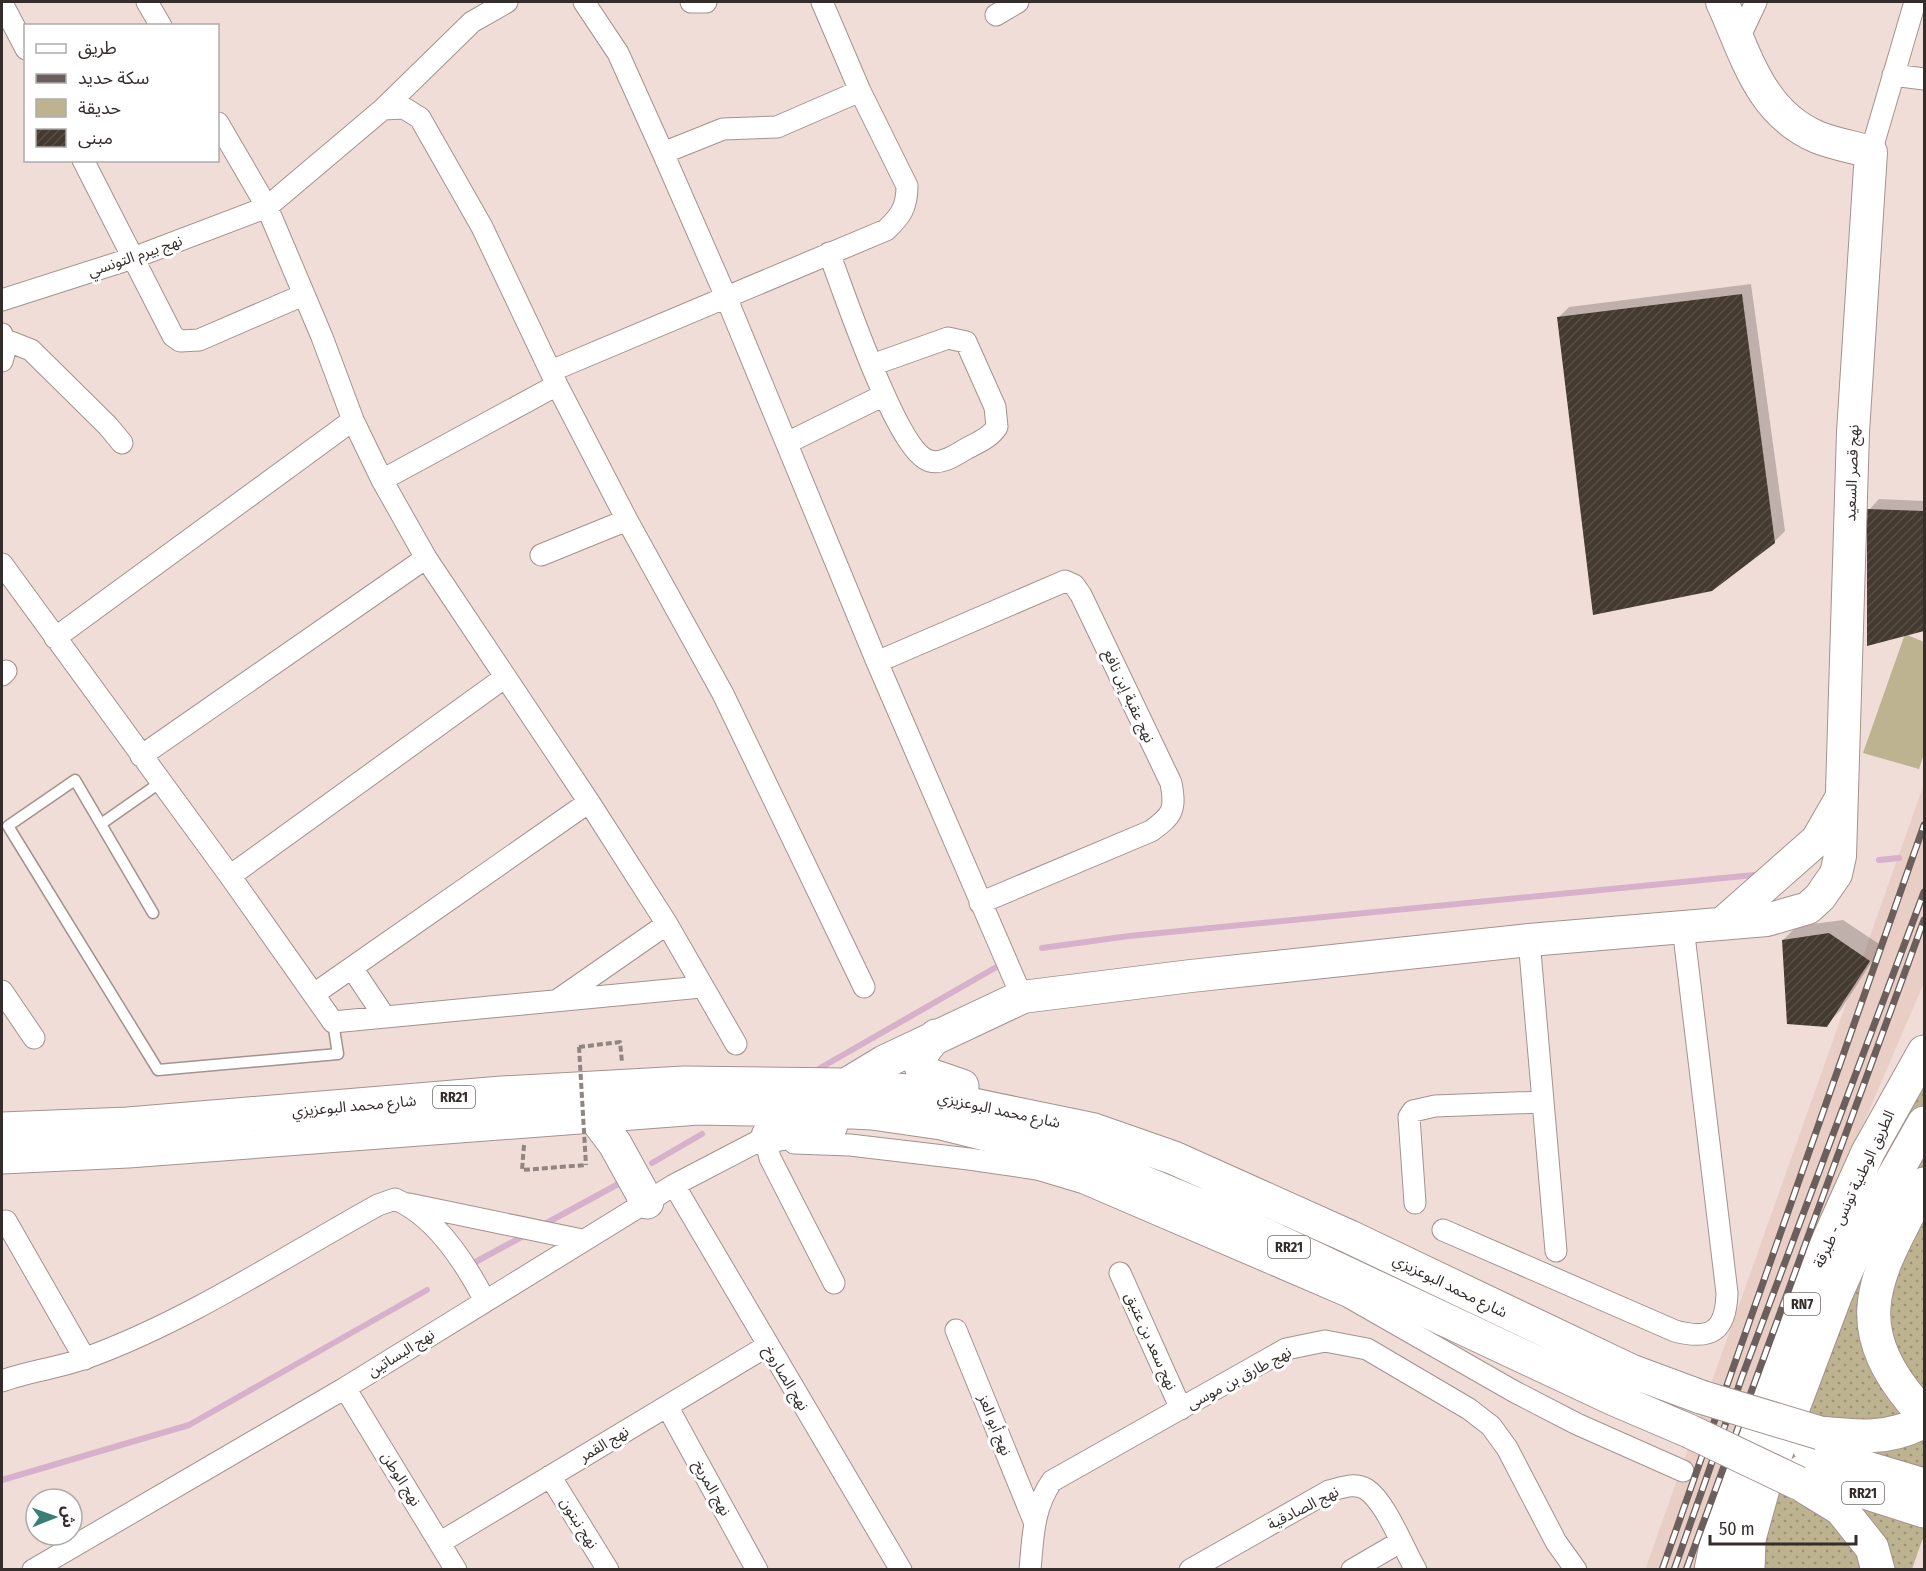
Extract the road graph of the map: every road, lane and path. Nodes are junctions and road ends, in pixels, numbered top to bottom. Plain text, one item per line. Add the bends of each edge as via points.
1 (147, 2) edge
2 (507, 2) edge
3 (584, 2) edge
4 (691, 2) edge
5 (706, 2) edge
6 (822, 2) edge
7 (1018, 2) edge
8 (1722, 2) edge
9 (1756, 2) edge
10 (1915, 2) edge
11 (2, 3) edge
12 (996, 15) dead end
13 (160, 24) edge
14 (1739, 38) junction
15 (24, 45) edge
16 (1893, 75) junction
17 (1924, 78) edge
18 (860, 91) junction
19 (384, 109) junction
20 (219, 125) edge
21 (1871, 152) junction
22 (663, 153) junction
23 (84, 162) edge
24 (267, 207) junction
25 (829, 253) junction
26 (133, 258) junction
27 (303, 295) junction
28 (726, 297) junction
29 (2, 300) edge
30 (2, 337) edge
31 (2, 361) edge
32 (872, 365) junction
33 (554, 378) junction
34 (884, 395) junction
35 (353, 420) junction
36 (122, 443) dead end
37 (787, 443) junction
38 (382, 480) junction
39 (627, 520) junction
40 (541, 555) dead end
41 (426, 558) junction
42 (2, 564) edge
43 (55, 638) junction
44 (877, 662) junction
45 (504, 678) junction
46 (141, 756) junction
47 (161, 782) junction
48 (1843, 794) junction
49 (589, 802) junction
50 (101, 824) junction
51 (230, 876) junction
52 (980, 903) junction
53 (153, 913) dead end
54 (1724, 922) junction
55 (667, 924) junction
56 (1683, 927) junction
57 (1530, 940) junction
58 (352, 968) junction
59 (701, 987) junction
60 (864, 987) dead end
61 (2, 992) edge
62 (314, 994) junction
63 (1022, 997) junction
64 (558, 999) junction
65 (384, 1016) junction
66 (333, 1022) junction
67 (936, 1036) junction
68 (34, 1038) dead end
69 (736, 1044) dead end
70 (1924, 1052) edge
71 (622, 1071) dead end
72 (846, 1085) junction
73 (1542, 1102) junction
74 (2, 1113) edge
75 (594, 1116) junction
76 (941, 1123) junction
77 (1924, 1123) edge
78 (2, 1129) edge
79 (1094, 1130) junction
80 (128, 1137) junction
81 (764, 1139) junction
82 (2, 1157) edge
83 (534, 1168) dead end
84 (2, 1173) edge
85 (1924, 1184) edge
86 (674, 1185) junction
87 (401, 1202) junction
88 (647, 1202) junction
89 (1415, 1203) dead end
90 (6, 1221) dead end
91 (1443, 1230) dead end
92 (582, 1240) junction
93 (1556, 1251) dead end
94 (1120, 1273) dead end
95 (834, 1283) dead end
96 (485, 1301) junction
97 (956, 1330) dead end
98 (767, 1346) junction
99 (85, 1359) junction
100 (2, 1381) edge
101 (345, 1388) junction
102 (667, 1406) junction
103 (1181, 1409) junction
104 (1919, 1422) edge
105 (1807, 1459) junction
106 (1683, 1471) dead end
107 (550, 1476) junction
108 (1924, 1485) edge
109 (1924, 1511) edge
110 (1034, 1521) junction
111 (441, 1542) junction
112 (1400, 1542) junction
113 (1746, 1560) edge
114 (891, 1566) edge
115 (33, 1569) edge
116 (456, 1569) edge
117 (608, 1569) edge
118 (757, 1569) edge
119 (1030, 1569) edge
120 (1190, 1569) edge
121 (1352, 1569) edge
122 (1416, 1569) edge
123 (1576, 1569) edge
124 (1711, 1569) edge
125 (1878, 1569) edge

1 - 13 street
2 - 19 street, نهج بيرم التونسي via 472,22
3 - 22 street via 618,53
4 - 5 street
6 - 18 street
7 - 12 street
8 - 14 street
9 - 14 street
10 - 16 street
11 - 15 street
14 - 21 street via 1760,88 1788,119 1817,136
16 - 17 street
16 - 21 street
18 - 22 street via 777,127 723,129
18 - 25 street via 907,186 907,200 902,215 886,230
19 - 24 street, نهج بيرم التونسي
19 - 33 street via 404,108 420,118 482,227
20 - 24 street
21 - 48 street, نهج قصر السعيد via 1852,432
22 - 28 street
23 - 26 street
24 - 26 street, نهج بيرم التونسي
24 - 27 street
25 - 28 street
25 - 32 street
26 - 27 street via 173,336 180,341 199,340
26 - 29 street, نهج بيرم التونسي
27 - 35 street
28 - 33 street
28 - 37 street
30 - 31 street via 6,347
30 - 36 street via 31,350
32 - 34 street
32 - 34 street via 948,338 966,342 995,407 997,427 992,435 951,457 928,461 917,454
33 - 38 street
33 - 39 street
34 - 37 street
35 - 38 street
35 - 43 street
37 - 44 street
38 - 41 street
39 - 40 street
39 - 60 street via 723,694
41 - 45 street
41 - 46 street
42 - 43 street
43 - 46 street
44 - 52 street
44 - 52 street, نهج عقبة إبن نافع via 1065,581 1081,595 1171,783 1174,804 1168,818 1151,831
45 - 49 street
45 - 51 street
46 - 47 street
47 - 50 lane
47 - 51 street
48 - 54 street via 1817,840
48 - 54 street, نهج قصر السعيد via 1836,874 1820,897 1793,914
49 - 55 street
49 - 58 street
50 - 53 lane
50 - 66 lane via 75,780 8,826 158,1070 338,1054
51 - 62 street
52 - 63 street
54 - 56 street, نهج قصر السعيد
55 - 59 street
55 - 64 street
56 - 57 street, نهج قصر السعيد
56 - 91 street via 1727,1293 1725,1319 1718,1328 1697,1335 1675,1331
57 - 63 street, نهج قصر السعيد
57 - 73 street
58 - 62 street
58 - 65 street
59 - 64 street
59 - 69 street
61 - 68 street
62 - 66 street
63 - 67 main road
64 - 65 street
65 - 66 street
67 - 72 main road
67 - 79 main road via 920,1056 919,1064 928,1077 1012,1100
70 - 124 main road, الطريق الوطنية تونس - طبرقة / RN7 via 1868,1152 1811,1279 1734,1485
71 - 83 path, bridge via 620,1042 579,1047 586,1165
72 - 79 main road, شارع محمد البوعزيزي / RR21 via 906,1091
72 - 80 main road, شارع محمد البوعزيزي / RR21 via 672,1083 502,1093
73 - 89 street via 1435,1106 1413,1111 1409,1117
73 - 93 street
74 - 80 main road, RR21 via 77,1115
75 - 76 main road, شارع محمد البوعزيزي / RR21 via 698,1108 814,1110
75 - 80 main road, شارع محمد البوعزيزي / RR21
75 - 88 main road via 615,1144
76 - 81 main road via 827,1125
76 - 105 main road, شارع محمد البوعزيزي / RR21, bridge via 1087,1159 1220,1214 1689,1431
77 - 113 main road, الطريق الوطنية تونس - طبرقة / RN7 via 1869,1220 1836,1294 1781,1434
78 - 80 main road, شارع محمد البوعزيزي / RR21
79 - 105 main road, شارع محمد البوعزيزي / RR21, bridge via 1174,1158 1261,1196 1631,1371 1701,1397
80 - 82 main road, شارع محمد البوعزيزي / RR21
80 - 84 main road, RR21 via 68,1164
81 - 86 street, نهج البساتين
81 - 95 street
81 - 106 street via 969,1159 1037,1169 1084,1183 1347,1296 1515,1392
85 - 104 main road via 1892,1245 1878,1282 1873,1310 1875,1337 1889,1372
86 - 88 street, نهج البساتين
86 - 98 street, نهج الصاروخ
87 - 92 street
87 - 96 street via 439,1232 460,1258
87 - 99 street via 395,1199 378,1204 216,1299
88 - 92 street, نهج البساتين
90 - 99 street
92 - 96 street, نهج البساتين
94 - 103 street, نهج سعد بن عتيق
96 - 101 street, نهج البساتين
97 - 110 street, نهج أبو العز
98 - 102 street, نهج القمر
98 - 114 street, نهج الصاروخ
99 - 100 street
101 - 111 street, نهج الوطن
101 - 115 street, نهج البساتين
102 - 107 street, نهج القمر
102 - 118 street, نهج المريخ
103 - 110 street, نهج طارق بن موسى via 1052,1481 1041,1497
103 - 123 street, نهج طارق بن موسى via 1286,1349 1325,1341 1367,1349 1491,1426 1507,1448 1556,1542
104 - 105 main road via 1864,1437
105 - 108 main road, RR21 via 1857,1466
105 - 109 main road, RR21
105 - 125 main road via 1872,1548
107 - 111 street, نهج القمر
107 - 117 street, نهج نبتون
110 - 119 street, نهج طارق بن موسى
111 - 116 street, نهج الوطن
112 - 120 street, نهج الصادقية via 1379,1502 1365,1488 1350,1485 1329,1491
112 - 121 street
112 - 122 street, نهج الصادقية

